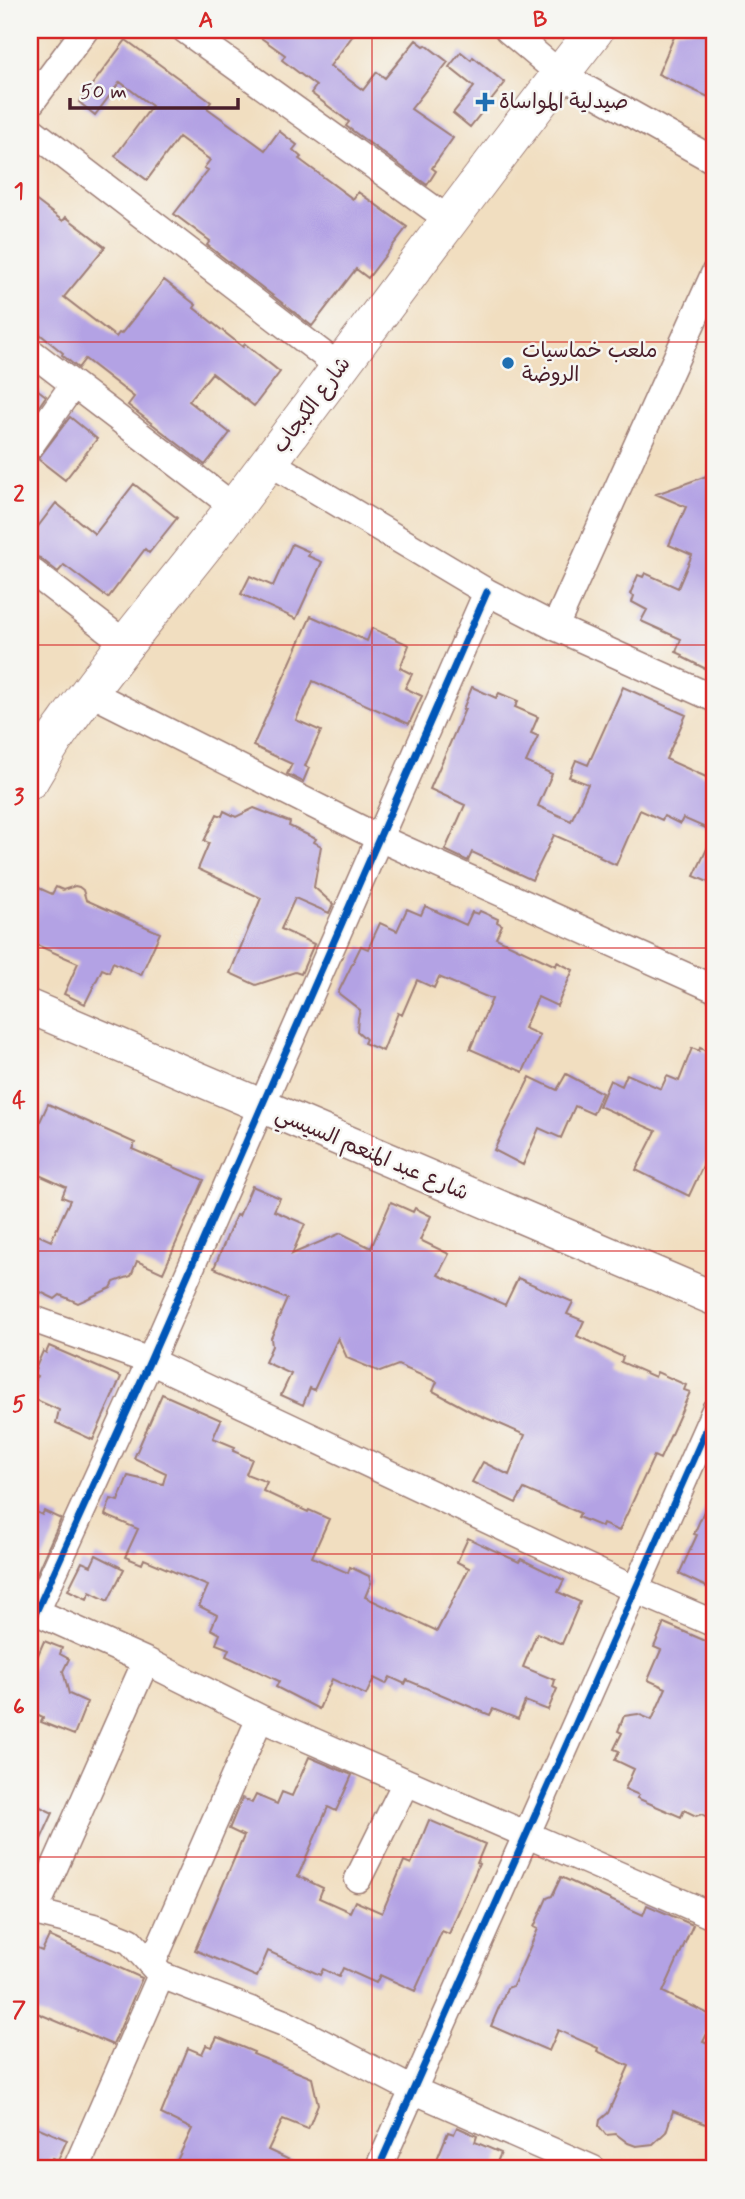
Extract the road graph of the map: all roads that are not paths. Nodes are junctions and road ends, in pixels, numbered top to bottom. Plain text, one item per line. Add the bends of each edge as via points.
1 (85, 30) edge
2 (185, 30) edge
3 (508, 30) edge
4 (595, 30) edge
5 (560, 74) junction
6 (30, 104) edge
7 (30, 129) edge
8 (715, 162) edge
9 (449, 220) junction
10 (715, 272) edge
11 (30, 351) edge
12 (341, 368) junction
13 (73, 385) junction
14 (30, 446) edge
15 (269, 462) junction
16 (234, 507) junction
17 (30, 570) edge
18 (486, 592) junction
19 (555, 627) junction
20 (126, 643) junction
21 (89, 692) junction
22 (715, 699) edge
23 (30, 780) edge
24 (379, 838) junction
25 (715, 989) edge
26 (30, 1007) edge
27 (261, 1107) junction
28 (715, 1299) edge
29 (30, 1318) edge
30 (150, 1361) junction
31 (715, 1410) edge
32 (636, 1590) junction
33 (33, 1610) edge
34 (715, 1624) edge
35 (146, 1661) junction
36 (261, 1718) junction
37 (406, 1782) junction
38 (527, 1835) junction
39 (358, 1879) dead end
40 (32, 1912) edge
41 (715, 1917) edge
42 (156, 1969) junction
43 (413, 2090) junction
44 (76, 2169) edge
45 (378, 2169) edge
46 (593, 2169) edge

1 - 6 street
2 - 9 street
3 - 5 street
4 - 5 main road, شارع الكبجاب
5 - 8 street
5 - 9 main road, شارع الكبجاب
7 - 12 street
9 - 12 main road, شارع الكبجاب
10 - 19 street
11 - 13 street
12 - 15 main road, شارع الكبجاب
13 - 14 street
13 - 16 street
15 - 16 main road, شارع الكبجاب
15 - 18 street
16 - 20 main road, شارع الكبجاب
17 - 20 street
18 - 19 street
18 - 24 street
19 - 22 street
20 - 21 main road, شارع الكبجاب
21 - 23 main road, شارع الكبجاب
21 - 24 street
24 - 25 street
24 - 27 street
26 - 27 street, شارع عبد المنعم السيسي
27 - 28 street, شارع عبد المنعم السيسي
27 - 30 street
29 - 30 street
30 - 32 street
30 - 33 street
31 - 32 street
32 - 34 street
32 - 38 street
33 - 35 street
35 - 36 street
35 - 40 street
36 - 37 street
36 - 42 street
37 - 38 street
37 - 39 street
38 - 41 street
38 - 43 street
40 - 42 street via 131,1941
42 - 43 street via 284,2022
42 - 44 street
43 - 45 street
43 - 46 street

